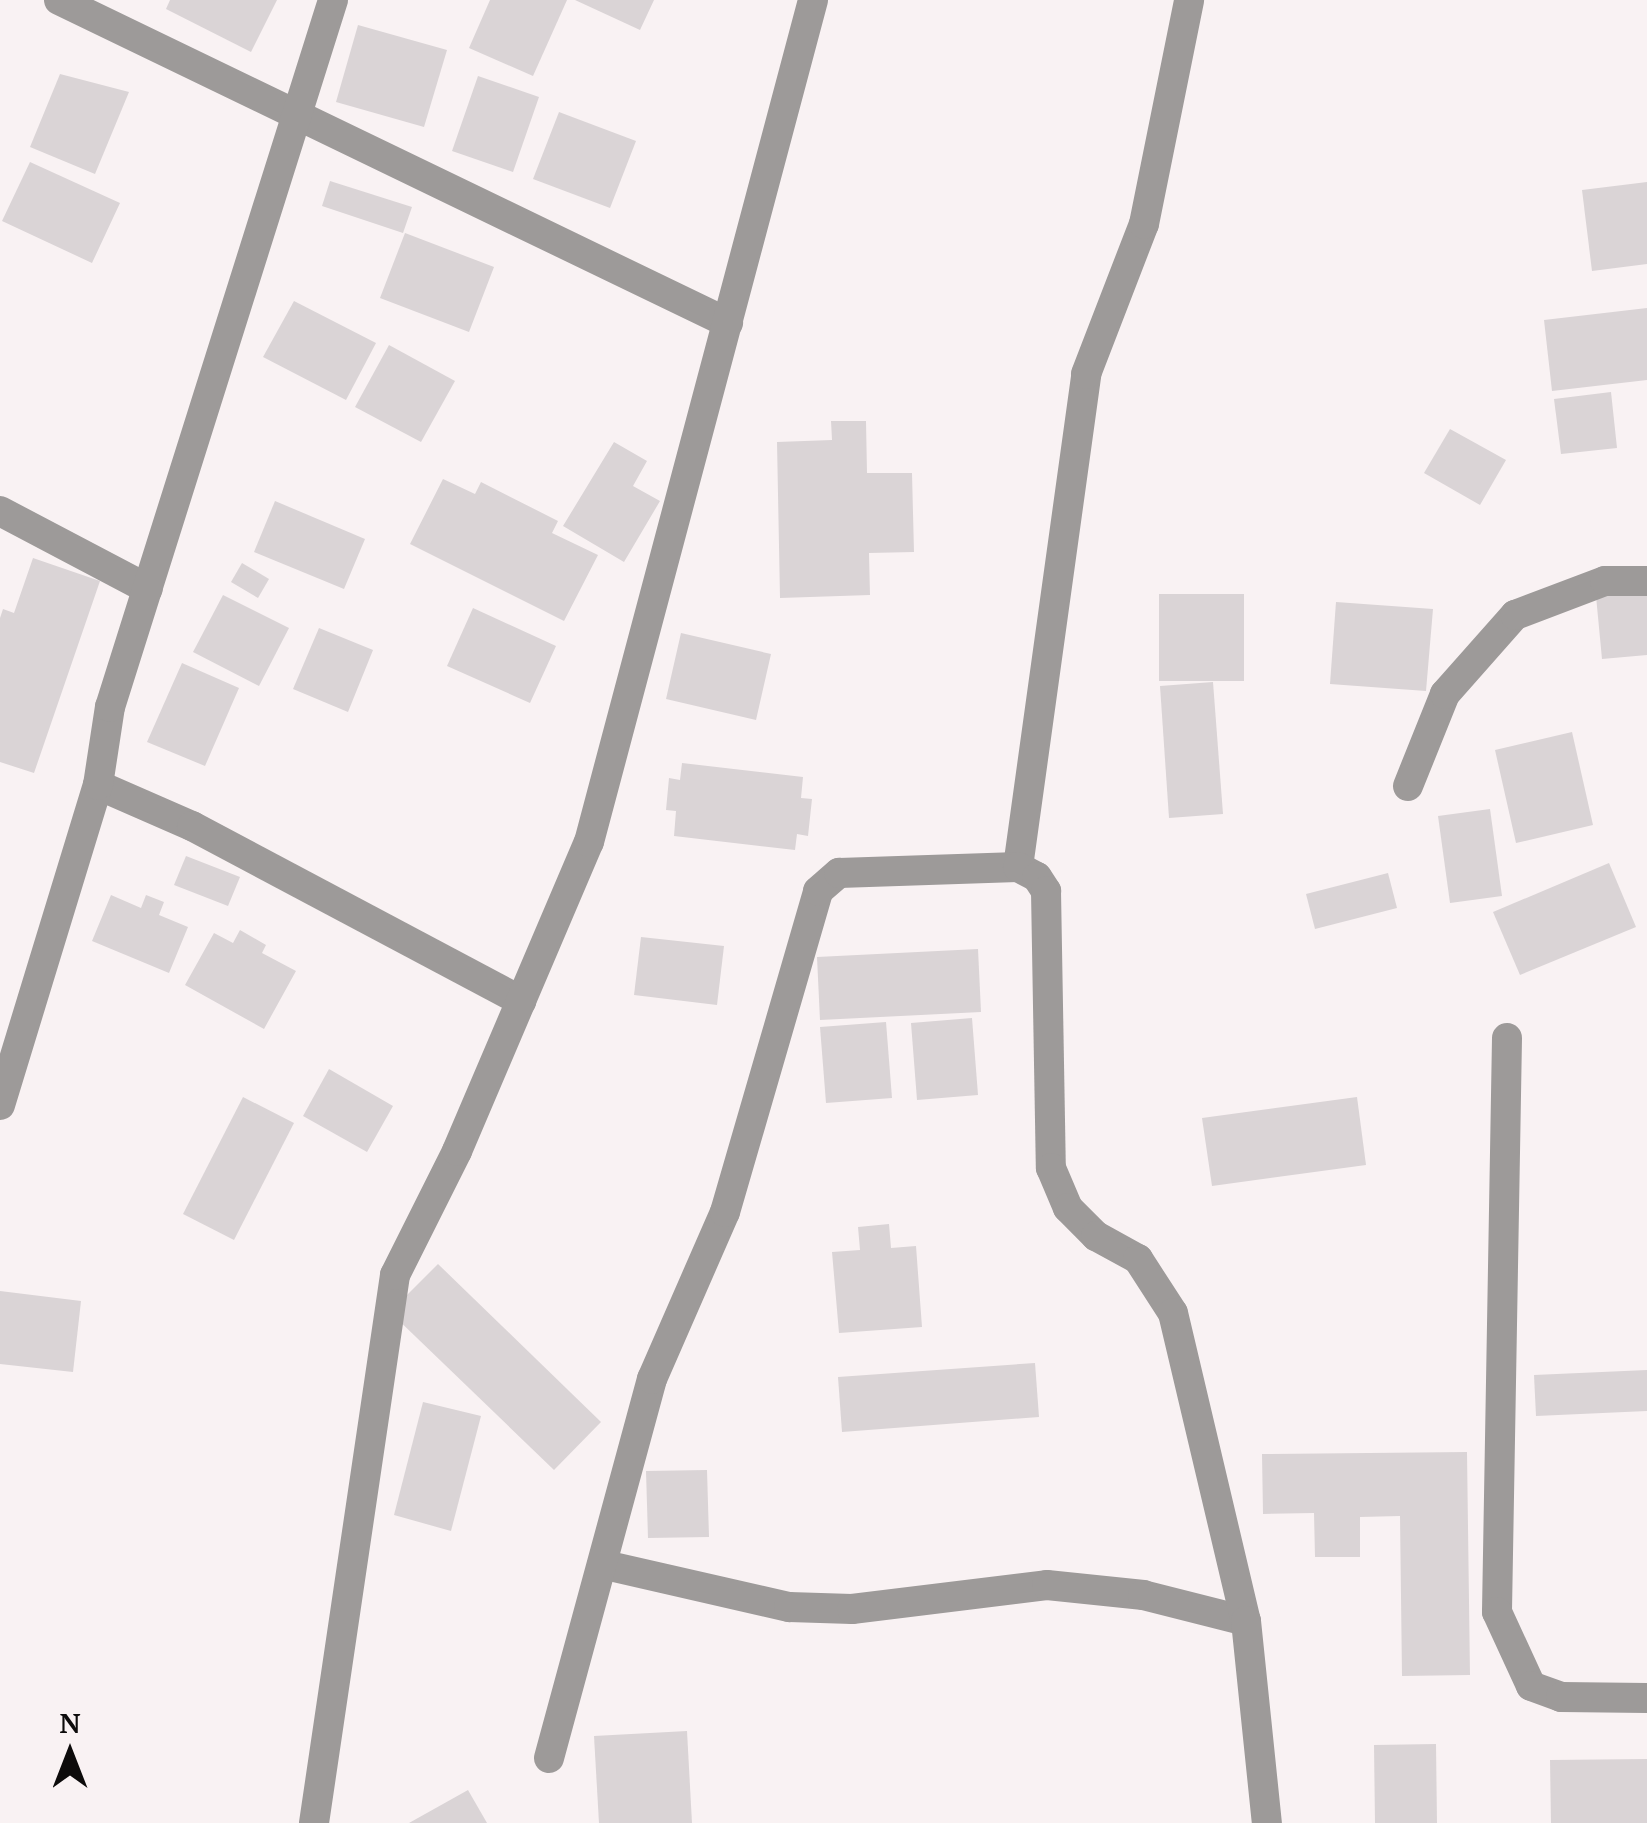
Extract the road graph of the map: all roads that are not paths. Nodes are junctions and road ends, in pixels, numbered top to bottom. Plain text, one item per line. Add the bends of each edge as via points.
1 (60, 0) edge
2 (334, 0) edge
3 (813, 0) edge
4 (1188, 0) edge
5 (301, 117) junction
6 (728, 323) junction
7 (0, 511) edge
8 (1647, 581) edge
9 (148, 589) junction
10 (98, 785) junction
11 (1408, 786) dead end
12 (1018, 867) junction
13 (521, 1001) junction
14 (1507, 1038) dead end
15 (0, 1105) edge
16 (604, 1566) junction
17 (1246, 1621) junction
18 (1647, 1698) edge
19 (549, 1758) dead end
20 (314, 1823) edge
21 (1267, 1823) edge

1 - 5 street
2 - 5 street
3 - 6 street
4 - 12 street via 1144,224 1086,374
5 - 6 street
5 - 9 street
6 - 13 street via 589,842
7 - 9 street
8 - 11 street via 1605,582 1515,615 1445,694
9 - 10 street via 110,706
10 - 13 street via 192,826
10 - 15 street
12 - 16 street via 839,873 818,892 724,1212 652,1379
12 - 17 street via 1037,877 1046,892 1051,1168 1068,1208 1096,1236 1138,1259 1173,1313
13 - 20 street via 395,1274
14 - 18 street via 1497,1612 1531,1686 1562,1697
16 - 17 street via 789,1608 852,1609 1048,1585 1143,1595
16 - 19 street
17 - 21 street

